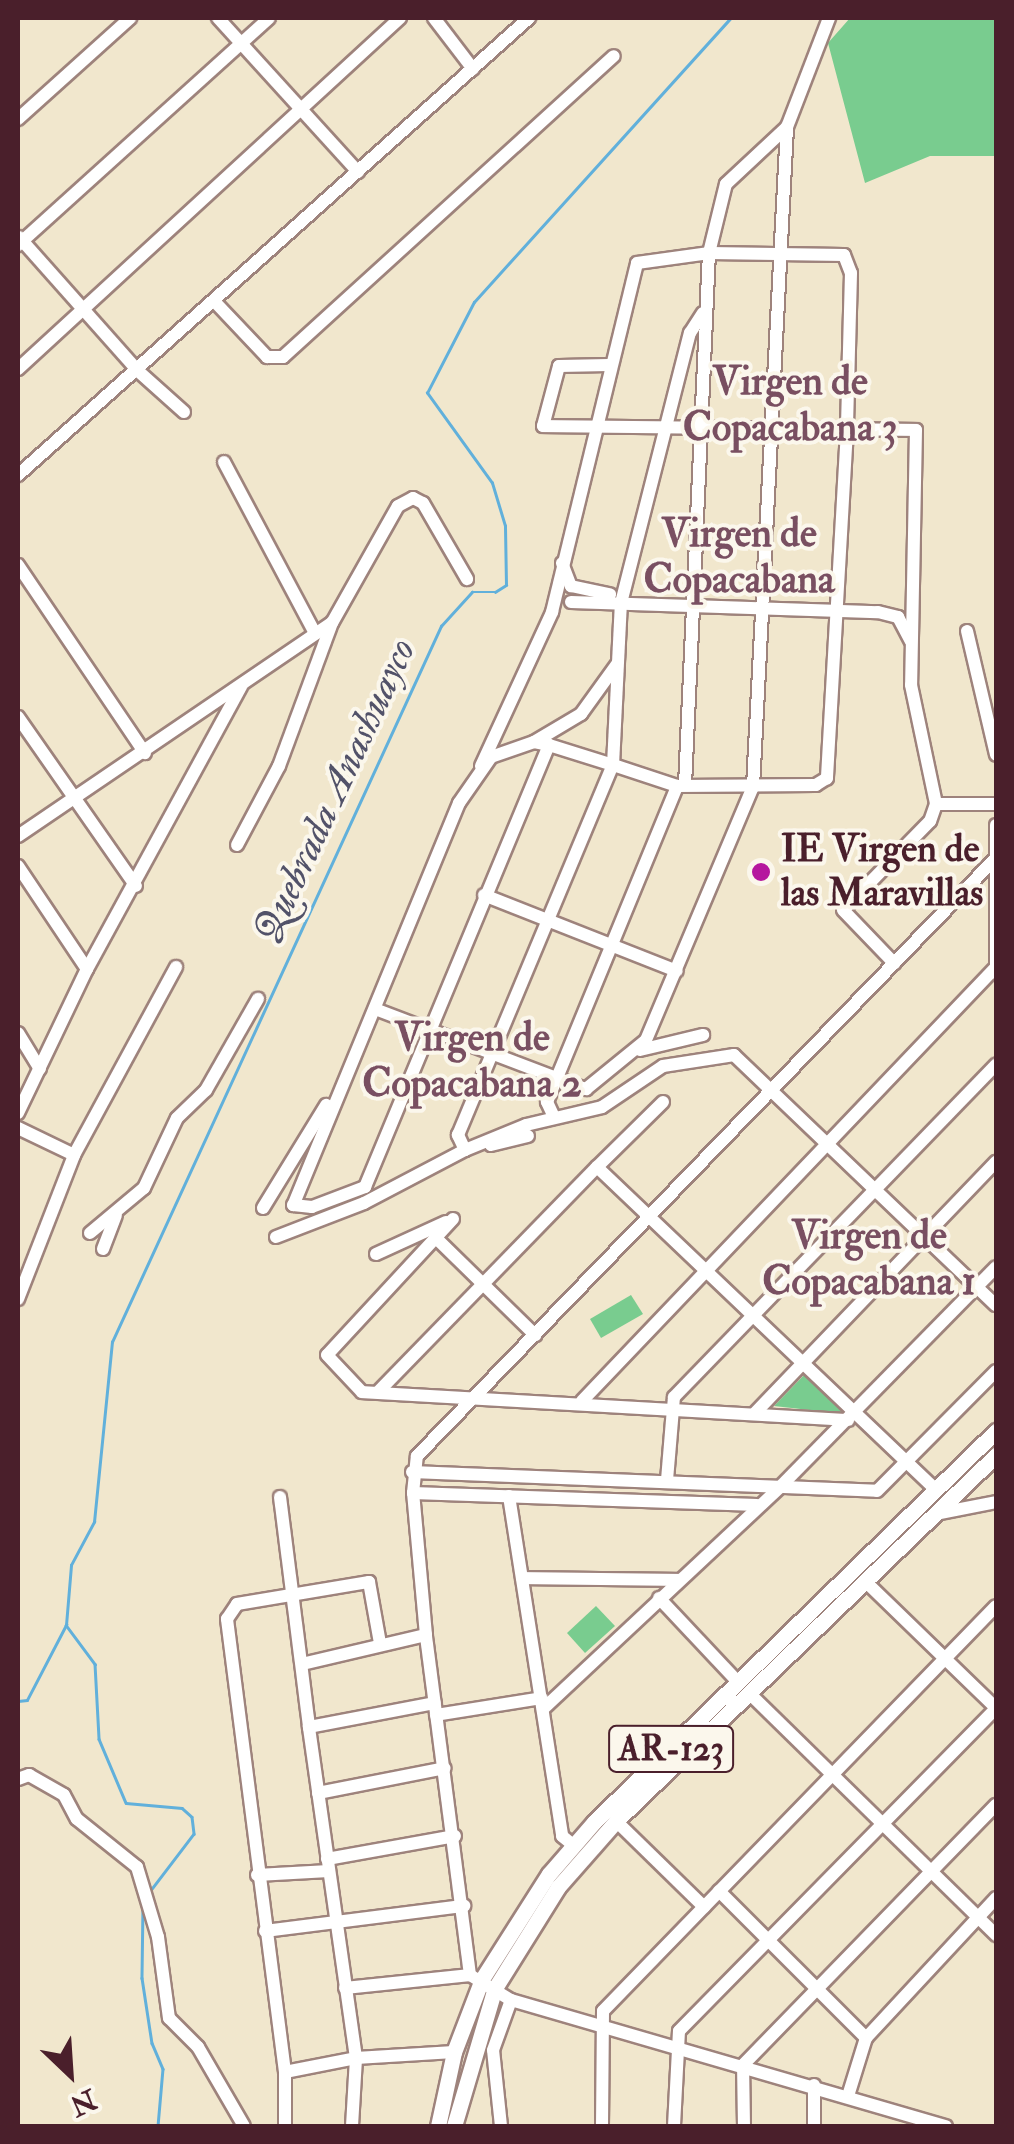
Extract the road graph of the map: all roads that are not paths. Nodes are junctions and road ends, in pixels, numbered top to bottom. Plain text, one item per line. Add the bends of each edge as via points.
1 (130, 18) edge
2 (218, 18) edge
3 (269, 18) edge
4 (400, 18) edge
5 (434, 18) edge
6 (529, 18) edge
7 (829, 18) edge
8 (242, 44) junction
9 (614, 56) dead end
10 (472, 70) junction
11 (301, 109) junction
12 (18, 120) edge
13 (787, 127) junction
14 (358, 172) junction
15 (19, 240) edge
16 (781, 252) junction
17 (709, 253) junction
18 (215, 302) junction
19 (82, 306) junction
20 (704, 312) junction
21 (609, 365) junction
22 (18, 369) edge
23 (137, 370) junction
24 (184, 412) dead end
25 (594, 424) junction
26 (665, 426) junction
27 (699, 426) junction
28 (771, 430) junction
29 (847, 430) junction
30 (224, 462) dead end
31 (18, 475) edge
32 (562, 560) junction
33 (18, 565) edge
34 (467, 579) dead end
35 (622, 599) junction
36 (571, 602) dead end
37 (692, 605) junction
38 (762, 607) junction
39 (835, 610) junction
40 (332, 622) junction
41 (966, 631) dead end
42 (315, 634) junction
43 (913, 648) junction
44 (618, 662) junction
45 (248, 676) junction
46 (18, 717) edge
47 (534, 742) junction
48 (549, 745) junction
49 (144, 752) junction
50 (996, 756) edge
51 (614, 764) junction
52 (481, 766) junction
53 (681, 785) junction
54 (753, 787) junction
55 (73, 797) junction
56 (936, 804) junction
57 (996, 804) edge
58 (996, 824) edge
59 (18, 836) edge
60 (237, 844) dead end
61 (994, 860) junction
62 (18, 866) edge
63 (136, 886) junction
64 (484, 896) junction
65 (548, 919) junction
66 (613, 945) junction
67 (894, 963) junction
68 (996, 966) edge
69 (176, 967) dead end
70 (88, 968) junction
71 (677, 971) junction
72 (996, 975) edge
73 (258, 999) dead end
74 (375, 1009) junction
75 (18, 1033) edge
76 (429, 1033) junction
77 (704, 1035) dead end
78 (640, 1050) junction
79 (494, 1055) junction
80 (996, 1065) edge
81 (40, 1069) junction
82 (345, 1074) junction
83 (558, 1078) junction
84 (774, 1092) junction
85 (664, 1102) dead end
86 (18, 1114) edge
87 (554, 1117) junction
88 (18, 1128) edge
89 (528, 1136) dead end
90 (828, 1143) junction
91 (468, 1148) junction
92 (74, 1155) junction
93 (996, 1162) edge
94 (597, 1167) junction
95 (876, 1187) junction
96 (263, 1208) dead end
97 (117, 1213) junction
98 (651, 1220) junction
99 (90, 1233) dead end
100 (928, 1235) junction
101 (276, 1237) dead end
102 (436, 1238) junction
103 (103, 1249) dead end
104 (376, 1254) dead end
105 (996, 1267) edge
106 (705, 1268) junction
107 (484, 1284) junction
108 (978, 1286) junction
109 (18, 1299) edge
110 (996, 1306) edge
111 (756, 1316) junction
112 (535, 1335) junction
113 (803, 1362) junction
114 (996, 1371) edge
115 (378, 1392) junction
116 (475, 1395) junction
117 (582, 1401) junction
118 (674, 1406) junction
119 (755, 1413) junction
120 (851, 1416) junction
121 (996, 1432) edge
122 (996, 1455) edge
123 (907, 1466) junction
124 (412, 1472) junction
125 (667, 1480) junction
126 (780, 1487) junction
127 (936, 1490) junction
128 (412, 1493) junction
129 (509, 1496) junction
130 (280, 1497) dead end
131 (996, 1502) edge
132 (757, 1506) junction
133 (935, 1514) junction
134 (522, 1578) junction
135 (679, 1580) junction
136 (866, 1582) junction
137 (294, 1596) junction
138 (660, 1598) junction
139 (996, 1606) edge
140 (426, 1635) junction
141 (380, 1643) junction
142 (947, 1658) junction
143 (302, 1664) junction
144 (744, 1688) junction
145 (542, 1704) junction
146 (996, 1708) edge
147 (436, 1709) junction
148 (309, 1727) junction
149 (444, 1768) junction
150 (834, 1776) junction
151 (18, 1779) edge
152 (318, 1794) junction
153 (996, 1805) edge
154 (616, 1821) junction
155 (884, 1826) junction
156 (455, 1836) junction
157 (573, 1845) junction
158 (328, 1865) junction
159 (932, 1874) junction
160 (256, 1875) junction
161 (719, 1892) junction
162 (996, 1898) edge
163 (464, 1906) junction
164 (704, 1907) junction
165 (977, 1917) junction
166 (336, 1923) junction
167 (265, 1931) junction
168 (996, 1935) edge
169 (770, 1942) junction
170 (482, 1981) junction
171 (345, 1988) junction
172 (817, 1990) junction
173 (511, 2000) junction
174 (600, 2022) junction
175 (866, 2038) junction
176 (674, 2043) junction
177 (454, 2052) junction
178 (356, 2058) junction
179 (744, 2065) junction
180 (284, 2072) junction
181 (814, 2085) junction
182 (848, 2096) junction
183 (244, 2126) edge
184 (286, 2126) edge
185 (352, 2126) edge
186 (438, 2126) edge
187 (454, 2126) edge
188 (501, 2126) edge
189 (602, 2126) edge
190 (674, 2126) edge
191 (744, 2126) edge
192 (814, 2126) edge
193 (946, 2126) edge

1 - 12 street
2 - 8 street
3 - 8 street
4 - 11 street
5 - 10 street
6 - 10 street
7 - 13 street
8 - 11 street
8 - 15 street
9 - 18 street via 283,357 267,357
10 - 14 street
11 - 14 street
11 - 19 street
13 - 16 street
13 - 17 street via 726,184
14 - 18 street
15 - 19 street
16 - 17 street
16 - 28 street
16 - 29 street via 836,253 849,264
17 - 20 street
17 - 21 street via 637,263
18 - 23 street
19 - 22 street
19 - 23 street
20 - 26 street via 690,333
20 - 27 street
21 - 25 street
21 - 25 street via 558,366 542,426
23 - 24 street
23 - 31 street
25 - 26 street
25 - 32 street
26 - 27 street
26 - 35 street
27 - 28 street
27 - 37 street
28 - 29 street
28 - 38 street
29 - 39 street
29 - 43 street via 916,430
30 - 42 street
32 - 35 street via 578,590
32 - 52 street via 552,612
33 - 49 street
34 - 40 street via 424,502 413,498 398,506
35 - 36 street
35 - 37 street
35 - 44 street
37 - 38 street
37 - 53 street
38 - 39 street
38 - 54 street
39 - 43 street via 898,618
39 - 54 street via 827,778
40 - 42 street
40 - 60 street via 280,766
41 - 50 street
42 - 45 street
43 - 56 street via 911,685
44 - 47 street via 581,714
44 - 51 street
45 - 49 street
45 - 63 street
46 - 55 street
47 - 48 street
47 - 52 street
48 - 51 street
48 - 64 street
49 - 55 street
51 - 53 street
51 - 65 street
52 - 74 street
53 - 54 street
53 - 66 street
54 - 71 street
55 - 59 street
55 - 63 street
56 - 57 street
56 - 67 street via 930,822 842,910
58 - 61 street
61 - 67 street
61 - 68 street
62 - 70 street
63 - 70 street
64 - 65 street
64 - 76 street
65 - 66 street
65 - 79 street
66 - 71 street
66 - 83 street
67 - 84 street
68 - 72 street
68 - 90 street
69 - 92 street
70 - 81 street
71 - 78 street
73 - 97 street via 206,1090 177,1118 154,1174
74 - 76 street
74 - 82 street
75 - 81 street
76 - 79 street
76 - 82 street via 366,1187 312,1207 293,1205
77 - 78 street
78 - 83 street via 586,1090
79 - 83 street
79 - 91 street via 458,1135
80 - 95 street
81 - 86 street
82 - 96 street
83 - 87 street via 547,1102
84 - 87 street via 730,1054 663,1066 602,1106
84 - 90 street
84 - 98 street
85 - 94 street
87 - 91 street
88 - 92 street
89 - 91 street
90 - 95 street
90 - 106 street
91 - 101 street via 364,1203
92 - 109 street
93 - 100 street
94 - 98 street
94 - 107 street
95 - 100 street
95 - 111 street
97 - 99 street
97 - 103 street
98 - 106 street
98 - 112 street
100 - 108 street
100 - 113 street
102 - 104 street via 453,1220
102 - 107 street
102 - 115 street via 327,1355 362,1392
105 - 108 street
106 - 111 street
106 - 117 street
107 - 112 street
107 - 115 street
108 - 110 street
108 - 120 street
111 - 113 street
111 - 118 street via 674,1398
112 - 116 street
113 - 119 street
113 - 120 street
114 - 123 street
115 - 116 street
116 - 117 street
116 - 124 street via 417,1456
117 - 118 street
118 - 119 street
118 - 125 street
119 - 120 street
120 - 123 street
120 - 126 street
121 - 127 main road, AR-123
122 - 133 main road, AR-123
123 - 126 street via 876,1491
123 - 127 street
124 - 125 street
124 - 128 street
125 - 126 street
126 - 132 street
127 - 144 main road, AR-123
128 - 129 street
128 - 140 street
129 - 132 street
129 - 134 street
130 - 137 street
131 - 133 street
132 - 135 street
133 - 136 main road, AR-123
134 - 135 street
134 - 145 street
135 - 138 street
136 - 142 street
136 - 144 main road, AR-123
137 - 141 street via 369,1582
137 - 143 street
137 - 160 street via 237,1604 227,1618
138 - 144 street
138 - 145 street
139 - 142 street
140 - 141 street
140 - 147 street
141 - 143 street
142 - 146 street
142 - 150 street
143 - 148 street
144 - 150 street
144 - 154 main road, AR-123
144 - 157 main road, AR-123
145 - 147 street
145 - 157 street via 562,1836
146 - 155 street
147 - 148 street
147 - 149 street
148 - 152 street
149 - 152 street
149 - 156 street
150 - 155 street
150 - 161 street
151 - 183 street via 29,1775 64,1795 78,1819 124,1853 144,1880 169,2018 198,2047
152 - 158 street
153 - 159 street
154 - 164 street
154 - 170 main road, AR-123
155 - 159 street
155 - 169 street
156 - 158 street
156 - 163 street
157 - 170 main road, AR-123
158 - 160 street
158 - 166 street
159 - 165 street
159 - 172 street
160 - 167 street
161 - 164 street
161 - 169 street
162 - 165 street
163 - 166 street
163 - 170 street
164 - 174 street via 603,2011
165 - 168 street
165 - 175 street
166 - 167 street
166 - 171 street
167 - 180 street
169 - 172 street
169 - 176 street
170 - 171 street
170 - 173 street
170 - 177 main road, AR-123
170 - 187 main road, AR-123
171 - 178 street
172 - 175 street
172 - 179 street
173 - 174 street
173 - 188 street via 492,2050
174 - 176 street
174 - 189 street
175 - 182 street
176 - 179 street
176 - 190 street
177 - 178 street
177 - 186 main road, AR-123
178 - 180 street
178 - 185 street
179 - 181 street
179 - 191 street
180 - 184 street
181 - 182 street
181 - 192 street
182 - 193 street

